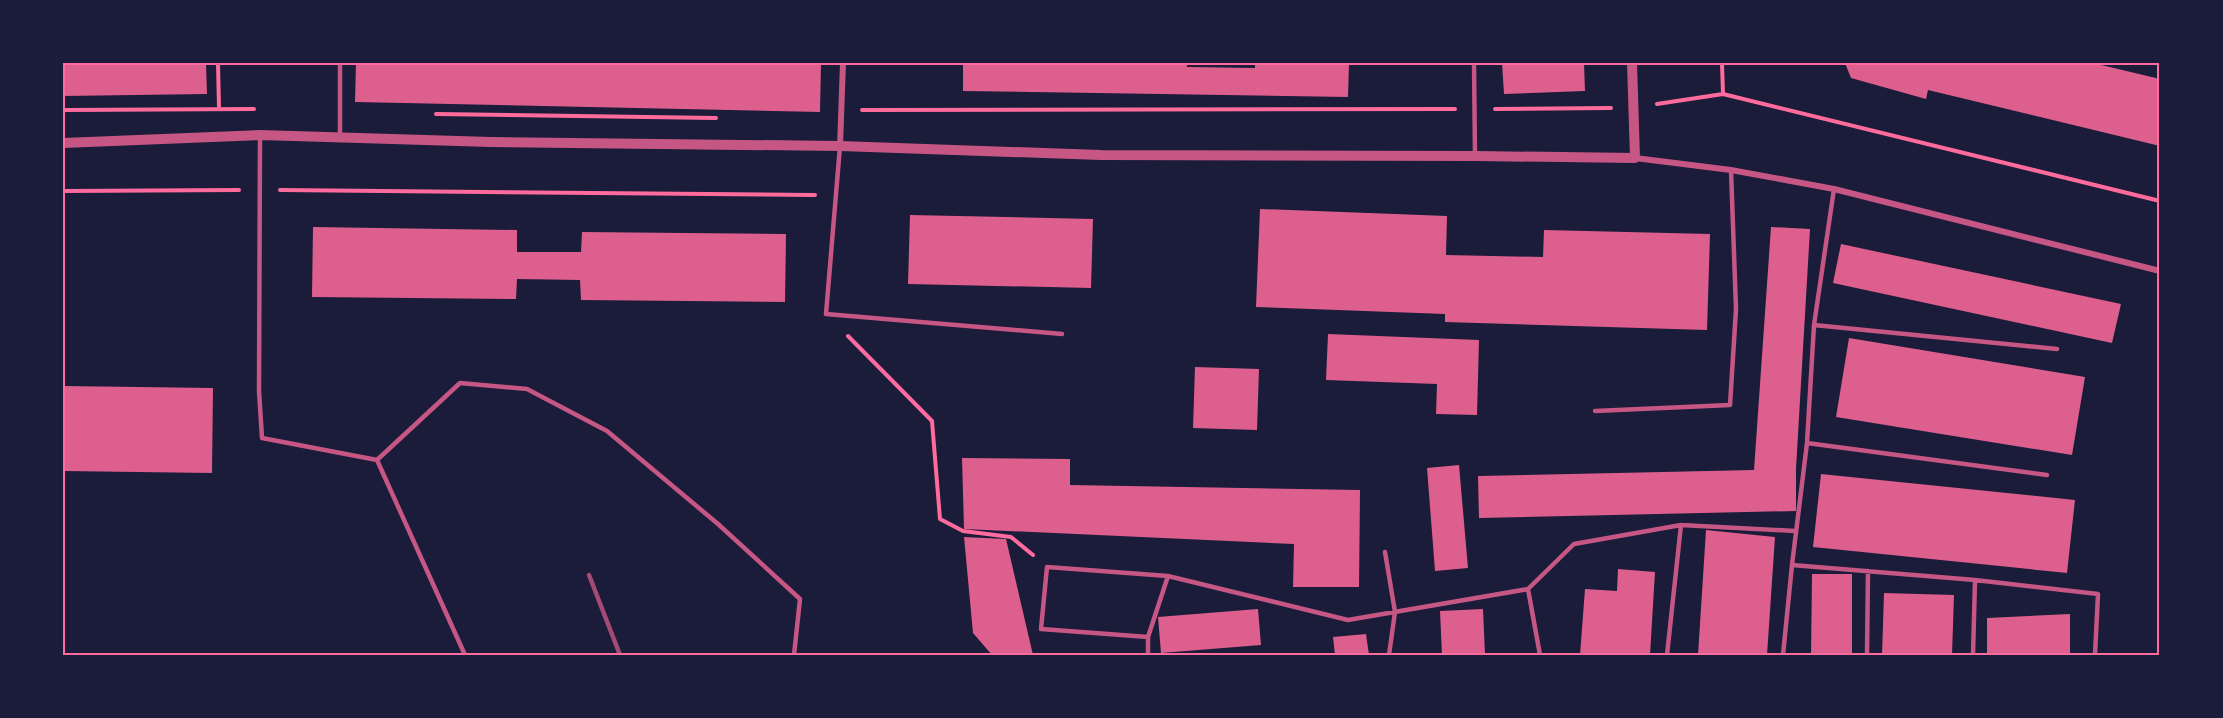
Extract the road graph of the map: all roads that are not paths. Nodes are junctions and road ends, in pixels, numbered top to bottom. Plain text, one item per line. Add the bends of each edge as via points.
1 (340, 63) edge
2 (843, 63) edge
3 (1474, 63) edge
4 (1632, 63) edge
5 (260, 135) junction
6 (340, 136) junction
7 (63, 143) edge
8 (840, 146) junction
9 (1475, 156) junction
10 (1635, 158) junction
11 (1731, 170) junction
12 (1834, 189) junction
13 (2160, 271) edge
14 (1814, 325) junction
15 (1062, 334) dead end
16 (2057, 350) dead end
17 (1595, 411) dead end
18 (1807, 443) junction
19 (377, 460) junction
20 (2047, 474) dead end
21 (1681, 525) junction
22 (1795, 531) junction
23 (1385, 552) dead end
24 (1792, 565) junction
25 (1868, 571) junction
26 (1168, 576) junction
27 (1975, 580) junction
28 (1528, 588) junction
29 (1395, 612) junction
30 (1148, 637) junction
31 (465, 655) edge
32 (794, 655) edge
33 (1148, 655) edge
34 (1389, 655) edge
35 (1540, 655) edge
36 (1668, 655) edge
37 (1783, 655) edge
38 (1867, 655) edge
39 (1973, 655) edge
40 (2095, 655) edge

1 - 6 lane
2 - 8 street
3 - 9 lane
4 - 10 street
5 - 6 street
5 - 7 street
5 - 19 lane via 262,438
6 - 8 street
8 - 9 street via 1101,155
8 - 15 lane via 826,314
9 - 10 street
10 - 11 street
11 - 12 street
11 - 17 lane via 1736,309 1730,405
12 - 13 street
12 - 14 lane
14 - 16 lane
14 - 18 lane
18 - 20 lane
18 - 22 lane
19 - 31 lane
19 - 32 lane via 460,383 527,389 607,431 800,598
21 - 22 lane
21 - 28 lane via 1574,544
21 - 36 lane
22 - 24 lane
23 - 29 lane
24 - 25 lane
24 - 37 lane
25 - 27 lane
25 - 38 lane
26 - 29 lane via 1348,620
26 - 30 lane
26 - 30 lane via 1047,567 1041,629
27 - 39 lane
27 - 40 lane via 2098,594
28 - 29 lane
28 - 35 lane
29 - 34 lane
30 - 33 lane

